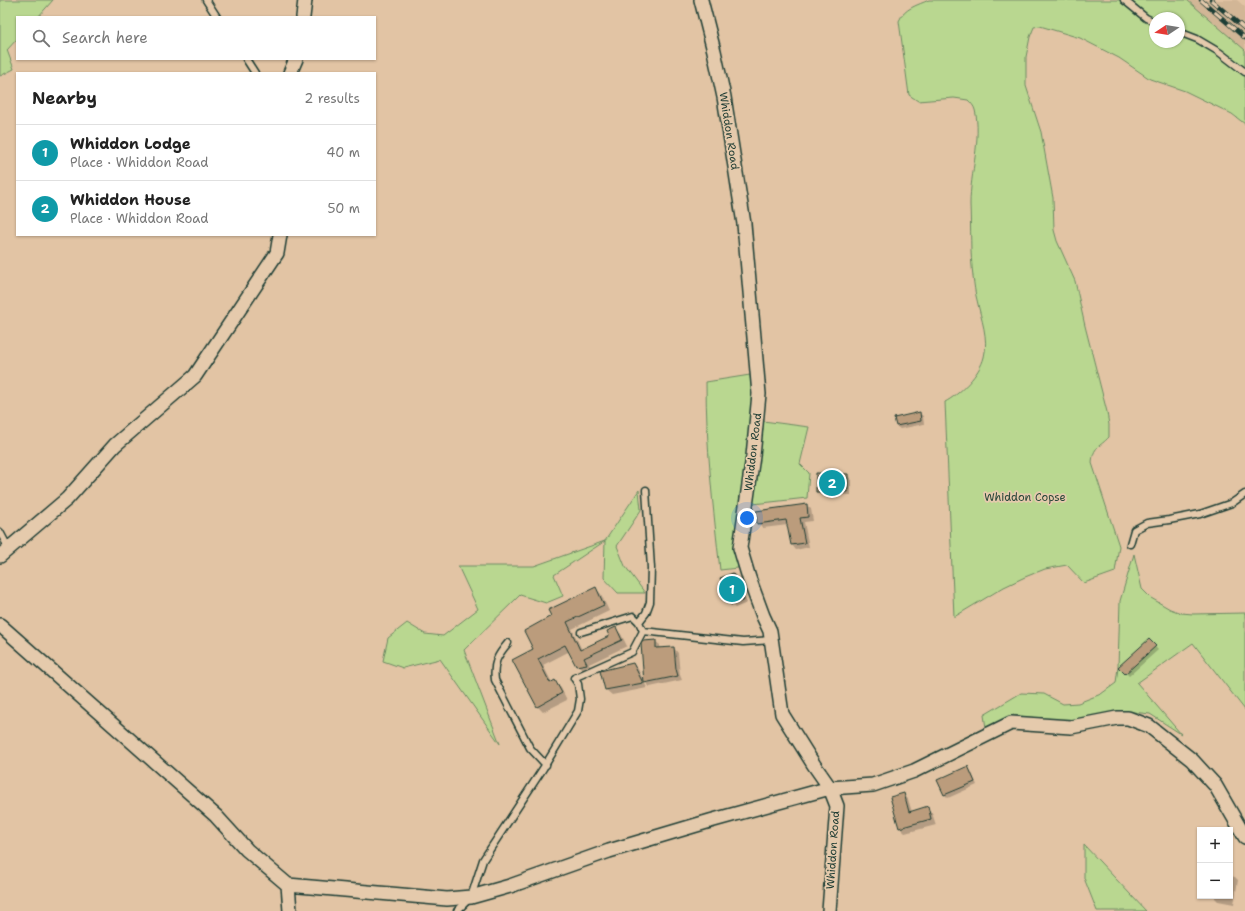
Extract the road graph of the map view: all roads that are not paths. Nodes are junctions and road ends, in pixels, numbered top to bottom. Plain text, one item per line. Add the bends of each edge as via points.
1 (206, 0) edge
2 (305, 0) edge
3 (701, 0) edge
4 (1124, 0) edge
5 (216, 16) edge
6 (303, 16) edge
7 (1149, 19) edge
8 (1185, 34) edge
9 (247, 60) edge
10 (296, 60) edge
11 (255, 72) edge
12 (290, 72) edge
13 (1245, 72) edge
14 (280, 236) edge
15 (646, 490) dead end
16 (1245, 494) edge
17 (0, 532) edge
18 (1130, 544) dead end
19 (4, 552) edge
20 (639, 622) junction
21 (0, 625) edge
22 (643, 631) junction
23 (580, 632) dead end
24 (771, 640) junction
25 (508, 643) dead end
26 (546, 765) junction
27 (830, 788) junction
28 (1245, 838) edge
29 (288, 885) junction
30 (471, 897) junction
31 (290, 911) edge
32 (457, 911) edge
33 (829, 911) edge

1 - 5 lane
2 - 6 street
3 - 24 street, Whiddon Road via 724,97 744,224 759,394 754,456 740,548
4 - 7 lane
8 - 13 lane via 1208,45
9 - 11 lane
10 - 12 street
14 - 19 street via 277,252 195,376 115,446 67,499
15 - 20 lane via 651,568 650,602
16 - 18 lane via 1232,502 1200,514 1147,523 1134,530
17 - 19 lane
20 - 22 lane
20 - 23 lane via 634,616
21 - 29 street via 216,816 247,850
22 - 24 lane via 744,642
22 - 26 lane via 632,652 574,678 578,684 580,699 578,711
24 - 27 street, Whiddon Road via 782,714
25 - 26 lane via 496,661 495,680 530,748
26 - 30 lane via 483,860
27 - 28 street via 872,785 914,771 1011,723 1070,727 1128,718 1149,726 1192,760 1215,785
27 - 30 street via 616,849
27 - 33 street, Whiddon Road via 837,806
29 - 30 street via 447,899
29 - 31 street
30 - 32 lane

